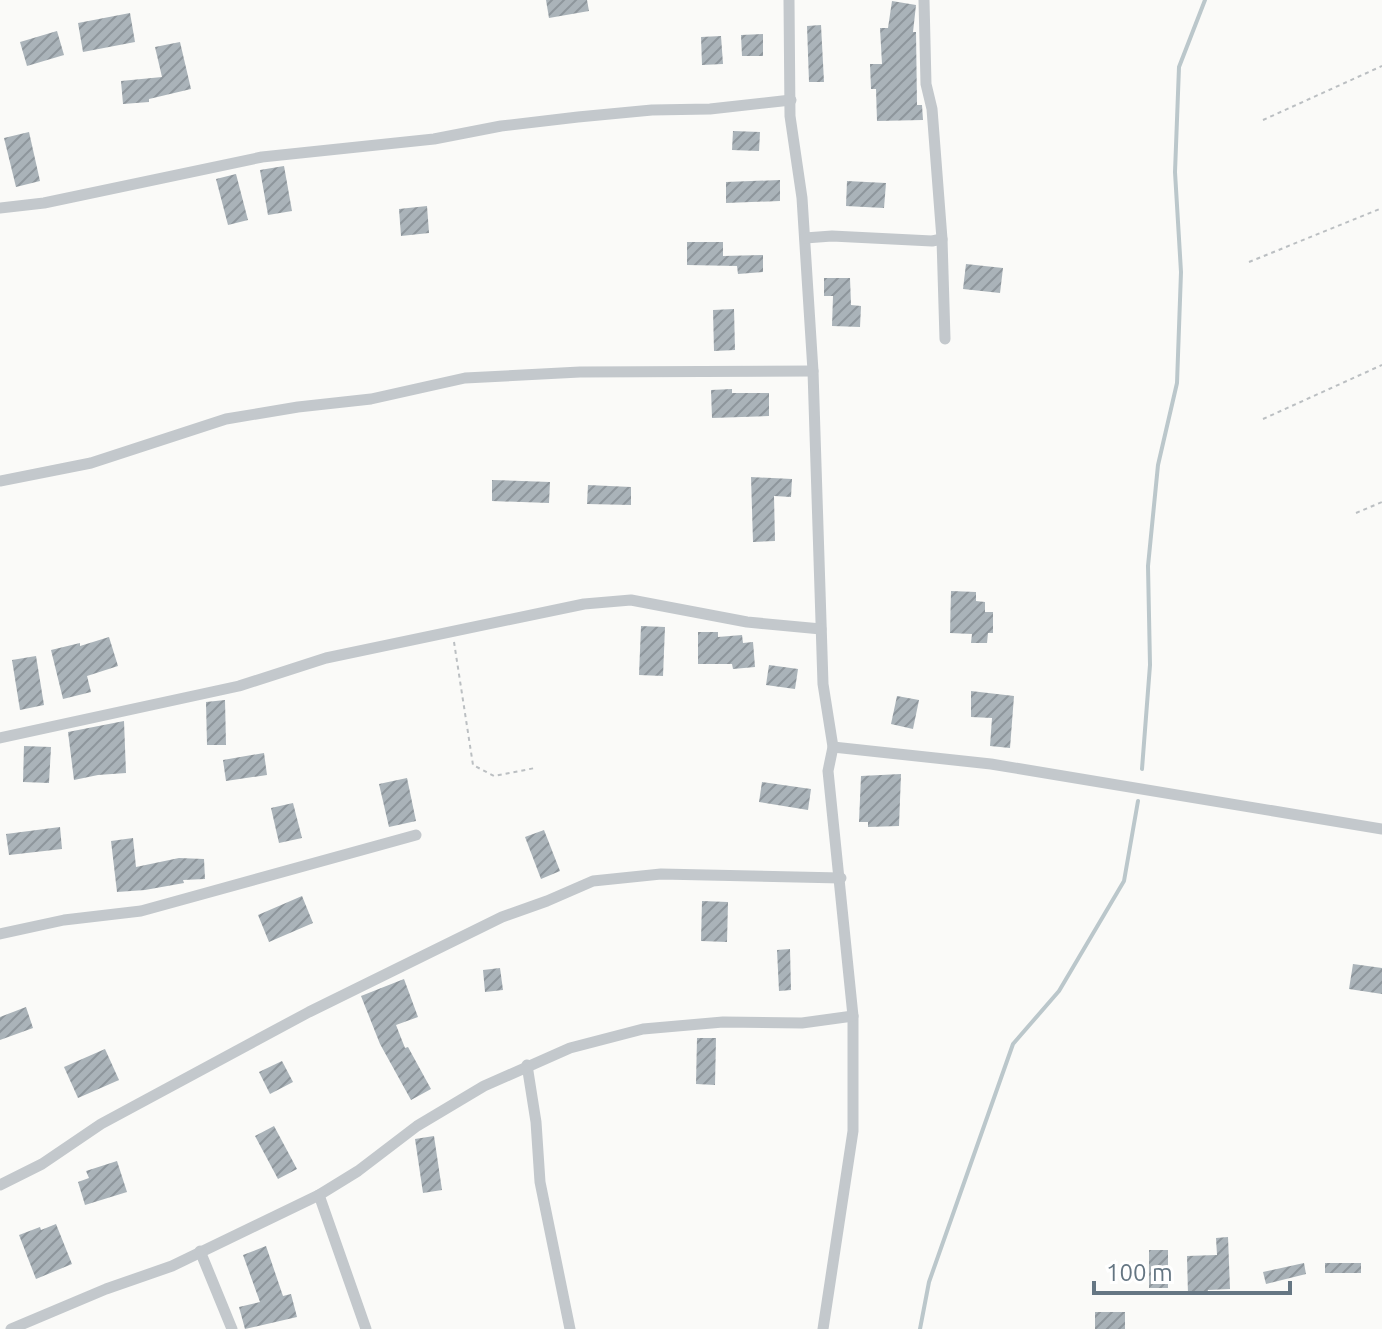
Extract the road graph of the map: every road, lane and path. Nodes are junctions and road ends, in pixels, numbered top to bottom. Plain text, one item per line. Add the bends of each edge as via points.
1 (789, 0) edge
2 (924, 0) edge
3 (1382, 66) edge
4 (791, 100) junction
5 (1263, 120) dead end
6 (0, 208) edge
7 (1382, 208) edge
8 (805, 238) junction
9 (942, 239) junction
10 (1249, 262) dead end
11 (945, 339) dead end
12 (1382, 365) edge
13 (813, 371) junction
14 (1263, 419) dead end
15 (0, 481) edge
16 (1382, 502) edge
17 (1356, 513) dead end
18 (821, 629) junction
19 (453, 633) junction
20 (0, 738) edge
21 (833, 747) junction
22 (535, 768) dead end
23 (1382, 829) edge
24 (416, 835) dead end
25 (841, 878) junction
26 (0, 934) edge
27 (853, 1016) junction
28 (527, 1065) junction
29 (0, 1185) edge
30 (319, 1195) junction
31 (200, 1251) junction
32 (11, 1329) edge
33 (232, 1329) edge
34 (366, 1329) edge
35 (570, 1329) edge
36 (823, 1329) edge

1 - 4 street
2 - 9 street via 926,84
3 - 5 path
4 - 6 street via 562,119 262,157
4 - 8 street
7 - 10 path
8 - 9 street
8 - 13 street
9 - 11 street
12 - 14 path
13 - 15 street via 465,378 371,399 226,419 91,463
13 - 18 street
16 - 17 path
18 - 19 street via 747,622 631,600 584,604
18 - 21 street
19 - 20 street via 326,658 239,686
19 - 22 path via 473,765 494,776
21 - 23 street via 991,764
21 - 25 street via 828,771
24 - 26 street via 141,911
25 - 27 street
25 - 29 street via 661,874 593,881 502,917 309,1012
27 - 28 street via 643,1029
27 - 36 street via 853,1131
28 - 30 street via 417,1126
28 - 35 street via 540,1182
30 - 31 street
30 - 34 street
31 - 32 street
31 - 33 street

